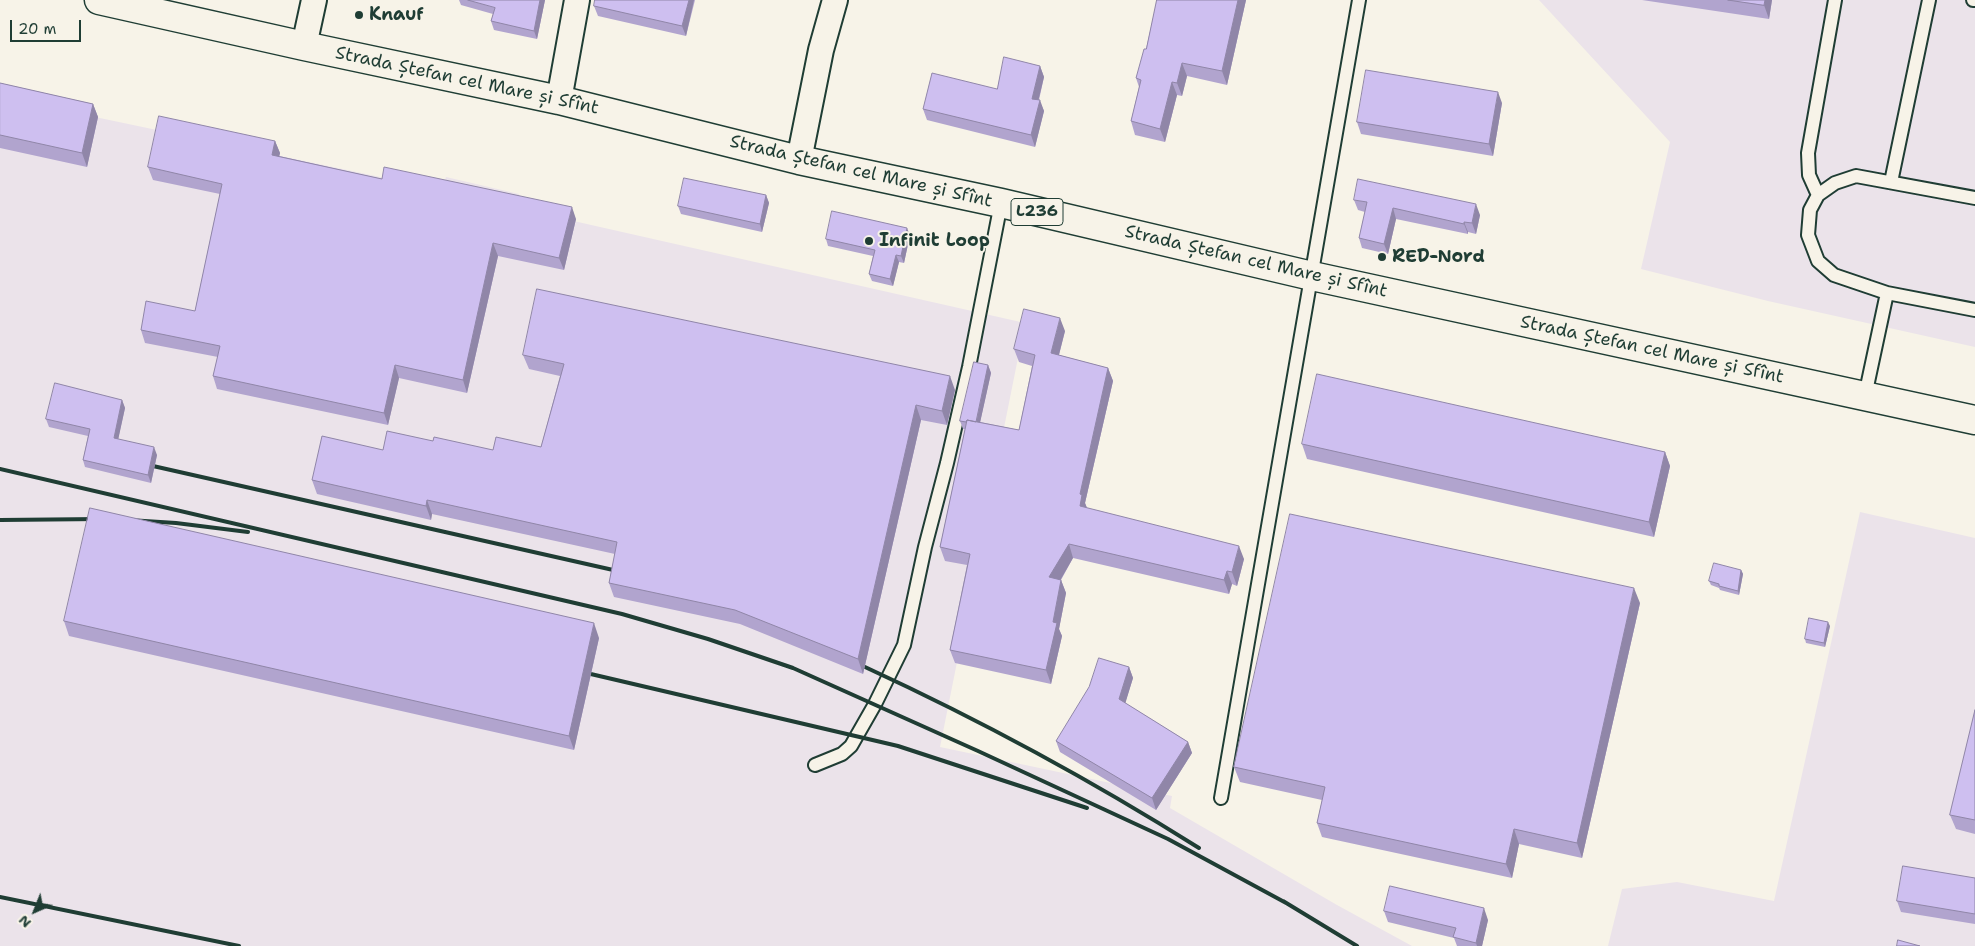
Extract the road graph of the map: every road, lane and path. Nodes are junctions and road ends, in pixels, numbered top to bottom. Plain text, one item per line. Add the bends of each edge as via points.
1 (100, 0) edge
2 (314, 0) edge
3 (577, 0) edge
4 (835, 0) edge
5 (1359, 0) edge
6 (1835, 0) edge
7 (1929, 0) edge
8 (304, 46) junction
9 (559, 100) junction
10 (799, 160) junction
11 (1891, 182) junction
12 (1818, 195) junction
13 (1975, 198) edge
14 (1001, 203) junction
15 (1312, 276) junction
16 (1887, 293) junction
17 (1975, 310) edge
18 (1865, 396) junction
19 (1975, 420) edge
20 (815, 765) dead end
21 (1221, 798) dead end

1 - 8 main road, Strada Ștefan cel Mare și Sfînt / L236
2 - 8 street
3 - 9 street
4 - 10 street via 821,50
5 - 15 lane
6 - 12 lane via 1808,153 1809,175
7 - 11 lane
8 - 9 main road, Strada Ștefan cel Mare și Sfînt / L236
9 - 10 main road, Strada Ștefan cel Mare și Sfînt / L236
10 - 14 main road, Strada Ștefan cel Mare și Sfînt / L236
11 - 12 lane via 1856,176 1835,183
11 - 13 lane
12 - 16 lane via 1810,210 1808,235 1818,261 1834,275
14 - 15 main road, Strada Ștefan cel Mare și Sfînt / L236
14 - 20 lane via 969,367 904,645 851,746 842,754
15 - 18 main road, Strada Ștefan cel Mare și Sfînt / L236
15 - 21 lane
16 - 17 lane
16 - 18 lane
18 - 19 main road, Strada Ștefan cel Mare și Sfînt / L236

